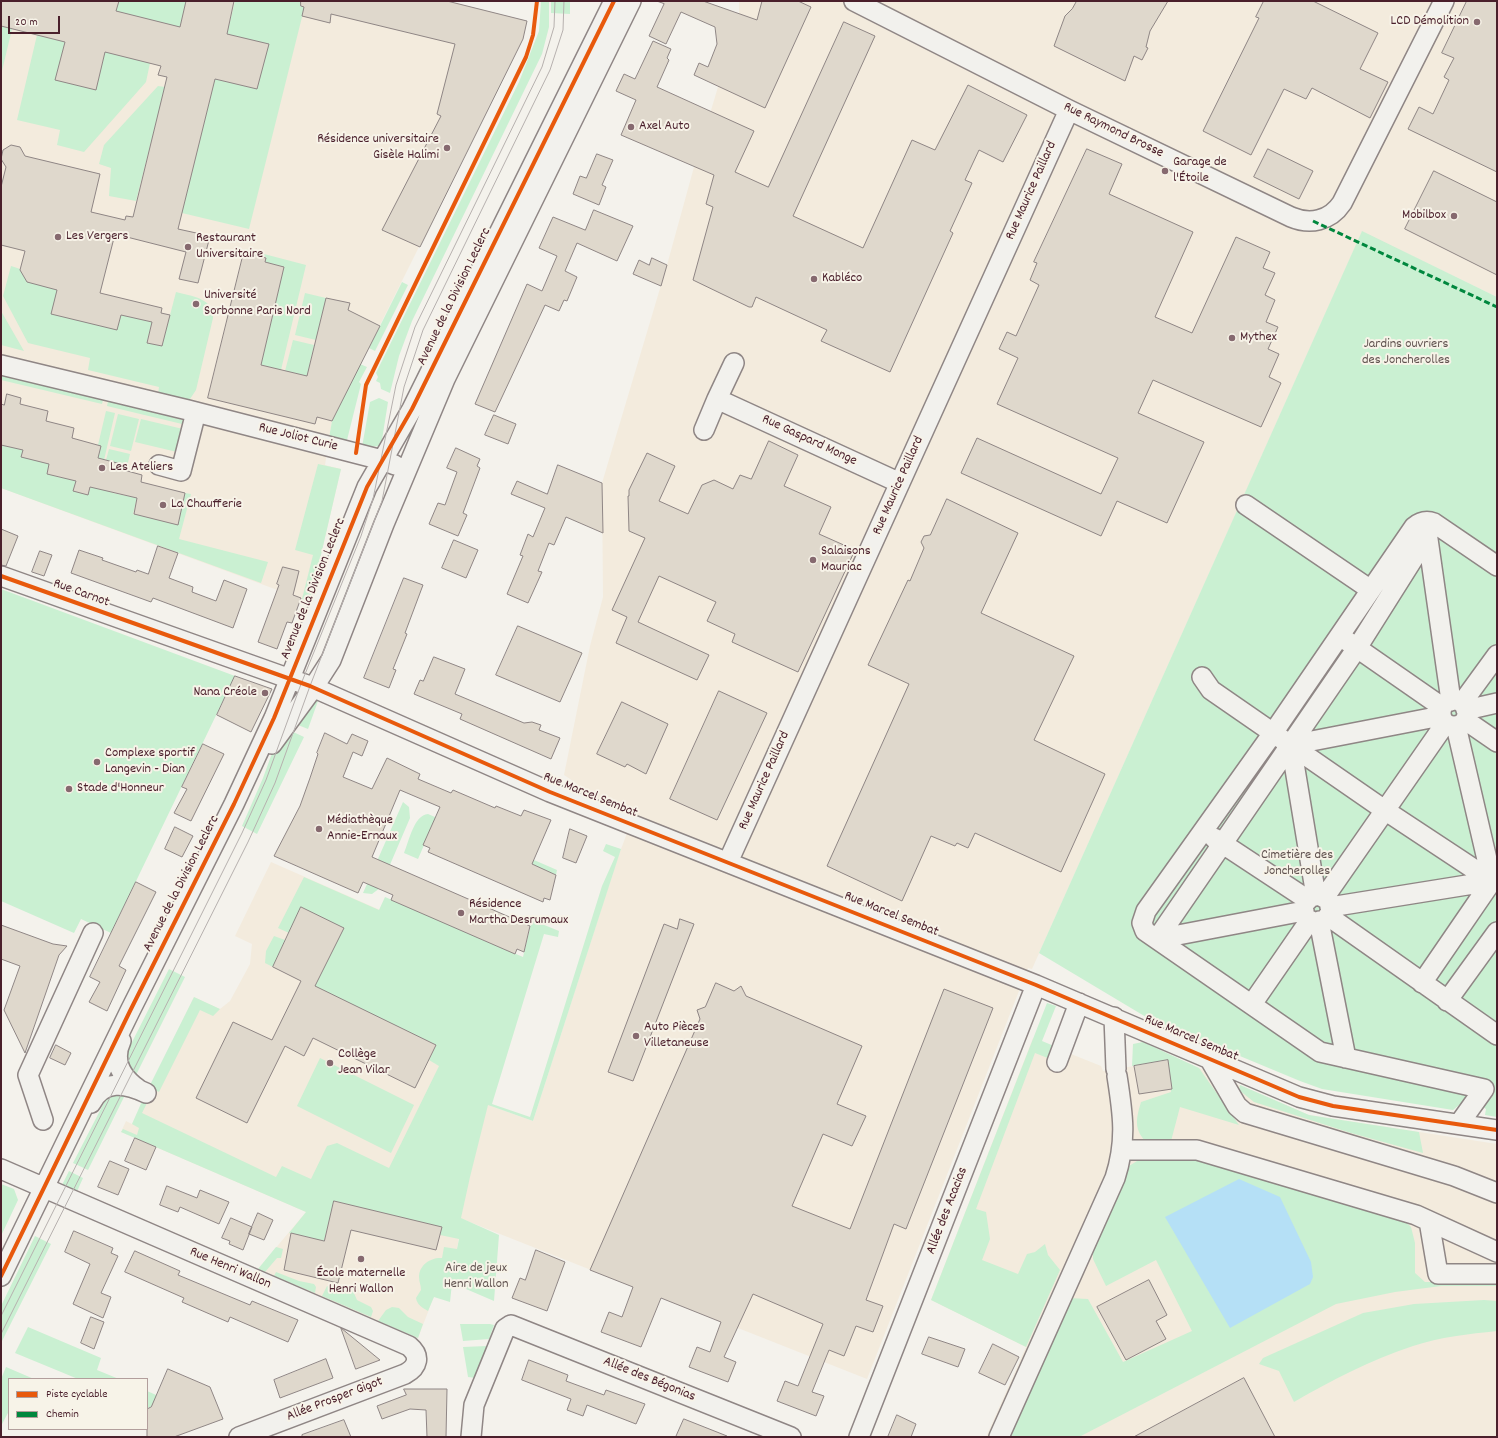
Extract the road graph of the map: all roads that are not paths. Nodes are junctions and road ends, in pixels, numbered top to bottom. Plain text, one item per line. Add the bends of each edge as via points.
1 (614, 1) edge
2 (632, 1) edge
3 (854, 1) edge
4 (1444, 1) edge
5 (1069, 110) junction
6 (1, 364) edge
7 (734, 364) dead end
8 (717, 399) junction
9 (192, 411) junction
10 (704, 430) dead end
11 (383, 460) junction
12 (159, 465) dead end
13 (407, 469) junction
14 (900, 483) junction
15 (1246, 505) dead end
16 (1426, 529) junction
17 (1497, 566) edge
18 (1, 576) edge
19 (1371, 590) junction
20 (1339, 636) junction
21 (1357, 648) junction
22 (1497, 655) edge
23 (1202, 677) dead end
24 (289, 680) junction
25 (313, 688) junction
26 (1497, 704) edge
27 (1454, 713) junction
28 (1273, 733) junction
29 (1497, 742) edge
30 (1291, 745) junction
31 (234, 804) junction
32 (1386, 811) junction
33 (1203, 830) junction
34 (1223, 845) junction
35 (728, 862) junction
36 (1494, 877) edge
37 (1317, 909) junction
38 (1497, 932) edge
39 (93, 933) dead end
40 (1157, 939) junction
41 (1422, 983) junction
42 (1036, 985) junction
43 (1447, 1001) junction
44 (1079, 1003) junction
45 (1252, 1004) junction
46 (130, 1011) junction
47 (1114, 1017) junction
48 (1497, 1035) edge
49 (1209, 1058) junction
50 (1346, 1058) junction
51 (1058, 1062) dead end
52 (43, 1120) dead end
53 (1459, 1124) junction
54 (73, 1128) junction
55 (1497, 1130) edge
56 (1123, 1150) junction
57 (1, 1169) edge
58 (44, 1187) junction
59 (1497, 1193) edge
60 (1429, 1221) junction
61 (1497, 1252) edge
62 (1497, 1274) edge
63 (1, 1276) edge
64 (415, 1351) joint
65 (239, 1437) edge
66 (471, 1437) edge
67 (791, 1437) edge
68 (859, 1437) edge
69 (999, 1437) edge

1 - 11 street, Avenue de la Division Leclerc via 412,409
2 - 13 street, Avenue de la Division Leclerc via 445,379
3 - 5 street, Rue Raymond Brosse
4 - 5 street, Rue Raymond Brosse via 1342,203 1333,213 1319,220 1307,221 1290,217
5 - 14 street, Rue Maurice Paillard
6 - 9 street, Rue Joliot Curie
7 - 8 street
8 - 10 street
8 - 14 street, Rue Gaspard Monge
9 - 11 street, Rue Joliot Curie
9 - 12 street via 182,471
11 - 13 street, Rue Joliot Curie
11 - 24 street, Avenue de la Division Leclerc via 367,487
13 - 25 street, Avenue de la Division Leclerc via 331,660
14 - 35 street, Rue Maurice Paillard
15 - 19 street
16 - 17 street via 1437,525
16 - 19 street via 1420,523 1414,527
16 - 21 street
16 - 27 street
18 - 24 street, Rue Carnot
19 - 20 street
20 - 21 street
20 - 28 street
21 - 27 street
21 - 30 street
22 - 27 street
23 - 28 street via 1211,690
24 - 25 street, Rue Marcel Sembat
24 - 31 street, Avenue de la Division Leclerc
25 - 31 street, Avenue de la Division Leclerc via 264,755
25 - 35 street, Rue Marcel Sembat via 550,792
26 - 27 street
27 - 29 street
27 - 30 street
27 - 32 street
27 - 36 street
28 - 30 street
28 - 33 street
30 - 32 street
30 - 34 street
30 - 37 street
31 - 46 street, Avenue de la Division Leclerc
32 - 36 street
32 - 37 street
33 - 34 street
33 - 40 street via 1142,919 1145,931
34 - 37 street
34 - 40 street
35 - 42 street, Rue Marcel Sembat
36 - 37 street
36 - 41 street
37 - 40 street
37 - 41 street
37 - 45 street
37 - 50 street
38 - 43 street
39 - 52 street via 28,1075
40 - 45 street
41 - 43 street
42 - 44 street, Rue Marcel Sembat
42 - 68 street, Allée des Acacias
43 - 48 street
44 - 47 street, Rue Marcel Sembat
44 - 51 street
45 - 50 street via 1320,1052
46 - 54 street, Avenue de la Division Leclerc
46 - 54 street via 130,1021 119,1046 118,1064 127,1081 142,1091 117,1084 107,1086 99,1091 80,1123
47 - 49 street, Rue Marcel Sembat
47 - 56 street via 1116,1073 1124,1118
49 - 53 street, Rue Marcel Sembat via 1316,1102
49 - 59 street via 1237,1106 1245,1113 1454,1176
50 - 53 street via 1484,1089
53 - 55 street, Rue Marcel Sembat
54 - 58 street, Avenue de la Division Leclerc
56 - 60 street via 1197,1150
56 - 69 street via 1115,1178
57 - 58 street, Rue Henri Wallon
58 - 63 street, Avenue de la Division Leclerc
58 - 64 street, Rue Henri Wallon via 409,1346
60 - 61 street
60 - 62 street via 1438,1274
64 - 65 street, Allée Prosper Gigot via 415,1367 405,1374
66 - 67 street, Allée des Bégonias via 474,1404 507,1327 513,1325

